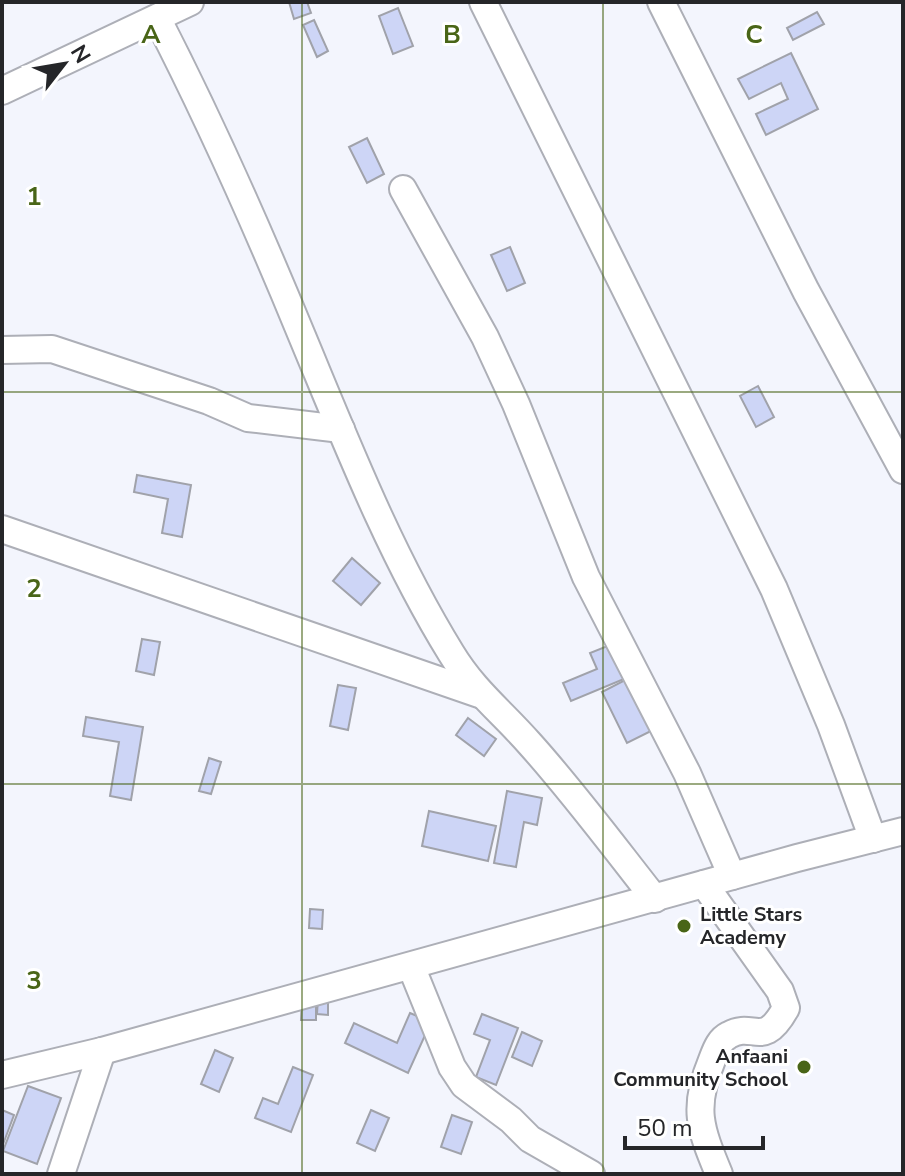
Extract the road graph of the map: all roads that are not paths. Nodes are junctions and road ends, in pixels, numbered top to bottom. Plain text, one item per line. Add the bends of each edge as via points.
1 (190, 2) edge
2 (483, 2) edge
3 (661, 2) edge
4 (157, 18) junction
5 (2, 91) edge
6 (403, 189) dead end
7 (2, 350) edge
8 (341, 429) junction
9 (903, 470) edge
10 (2, 529) edge
11 (479, 694) junction
12 (903, 831) edge
13 (873, 839) junction
14 (732, 876) junction
15 (704, 884) junction
16 (655, 899) junction
17 (411, 966) junction
18 (102, 1051) junction
19 (2, 1075) edge
20 (61, 1174) edge
21 (591, 1174) edge
22 (719, 1174) edge

1 - 4 street
2 - 13 street via 774,589
3 - 9 street
4 - 5 street
4 - 8 street via 197,97
6 - 14 street via 485,337 586,577 687,773
7 - 8 street via 52,349 248,418
8 - 11 street via 414,591
10 - 11 street
11 - 16 street via 529,743
12 - 13 street
13 - 14 street
14 - 15 street
15 - 16 street
15 - 22 street via 780,991 786,1008 765,1032 726,1036 702,1084 704,1138
16 - 17 street
17 - 18 street
17 - 21 street via 464,1085 530,1139
18 - 19 street
18 - 20 street

